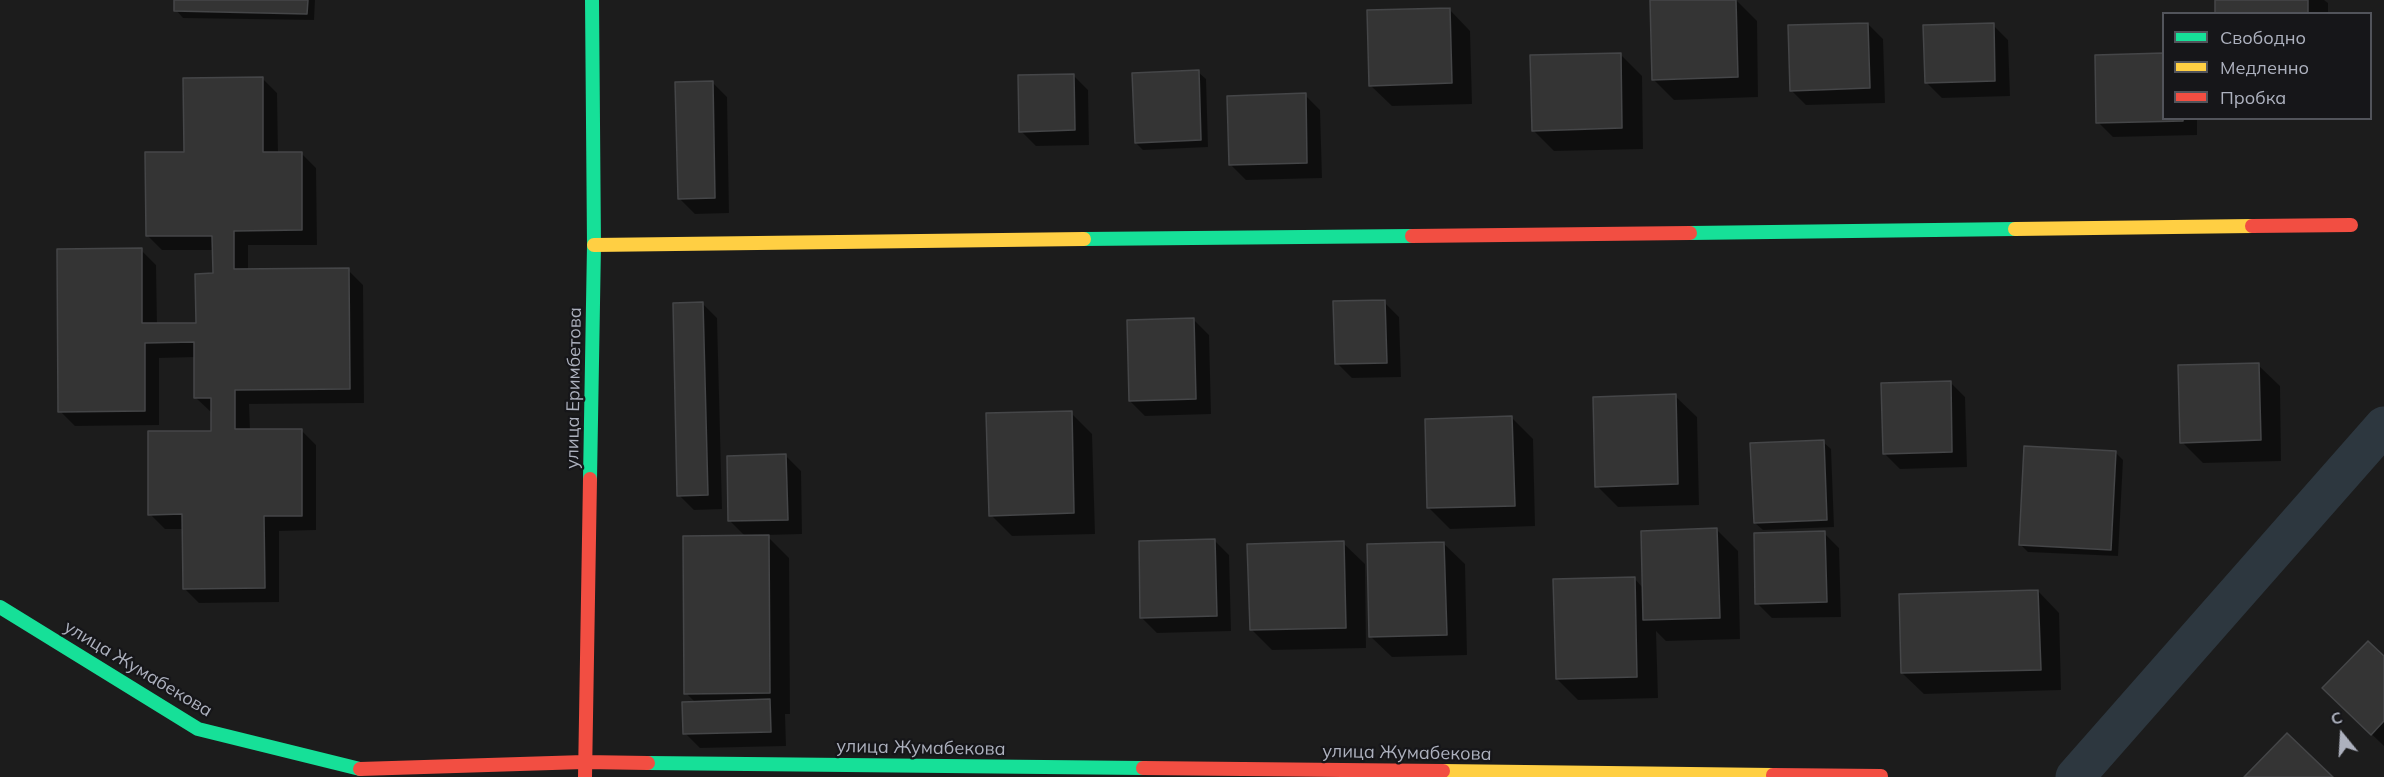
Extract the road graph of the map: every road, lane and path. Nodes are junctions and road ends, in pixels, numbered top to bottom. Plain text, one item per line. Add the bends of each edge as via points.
1 (592, 0) edge
2 (2351, 225) dead end
3 (594, 245) junction
4 (0, 607) edge
5 (584, 762) junction
6 (1881, 776) edge
7 (585, 777) edge

1 - 3 street, улица Еримбетова
2 - 3 street
3 - 5 street, улица Еримбетова
4 - 5 street, улица Жумабекова via 198,729 364,770
5 - 6 street, улица Жумабекова
5 - 7 street, улица Еримбетова

